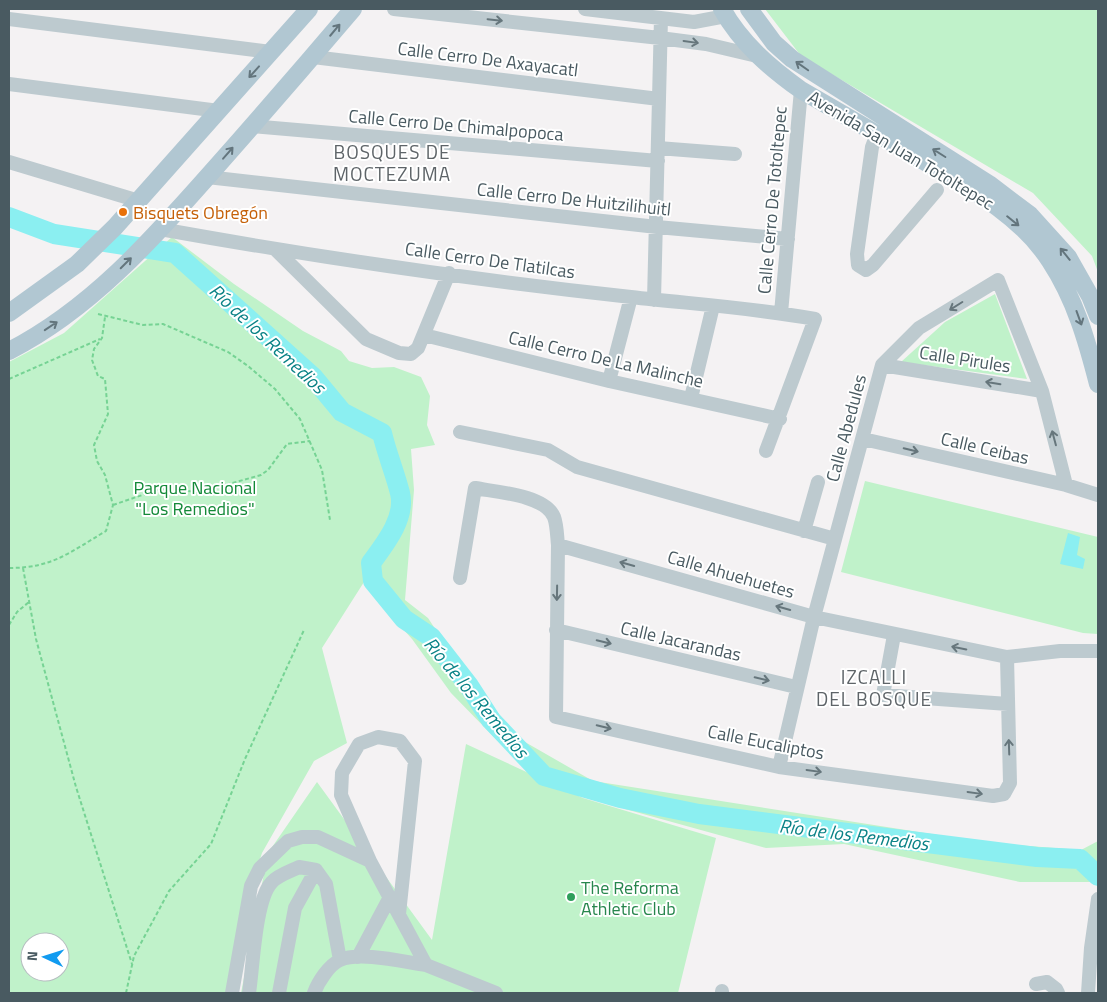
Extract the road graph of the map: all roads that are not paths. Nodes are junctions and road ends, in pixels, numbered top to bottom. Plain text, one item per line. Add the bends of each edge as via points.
1 (309, 9) edge
2 (353, 9) edge
3 (394, 9) edge
4 (585, 9) edge
5 (749, 9) edge
6 (724, 12) edge
7 (661, 18) junction
8 (9, 19) edge
9 (660, 38) junction
10 (271, 52) junction
11 (757, 56) junction
12 (313, 57) junction
13 (9, 84) edge
14 (801, 90) junction
15 (659, 98) junction
16 (218, 111) junction
17 (252, 126) junction
18 (877, 134) junction
19 (735, 154) dead end
20 (658, 155) junction
21 (9, 162) edge
22 (207, 177) junction
23 (938, 190) dead end
24 (139, 201) junction
25 (657, 227) junction
26 (154, 235) junction
27 (788, 239) junction
28 (276, 250) junction
29 (449, 273) junction
30 (631, 298) junction
31 (654, 300) junction
32 (713, 306) junction
33 (10, 311) edge
34 (781, 313) junction
35 (1098, 316) edge
36 (424, 335) junction
37 (9, 351) edge
38 (882, 365) junction
39 (609, 381) junction
40 (1098, 384) edge
41 (1042, 391) junction
42 (691, 398) junction
43 (780, 418) junction
44 (460, 432) dead end
45 (863, 440) junction
46 (766, 451) dead end
47 (818, 482) dead end
48 (1066, 485) junction
49 (1098, 495) edge
50 (804, 531) junction
51 (835, 539) junction
52 (558, 545) junction
53 (460, 578) dead end
54 (814, 617) junction
55 (556, 630) junction
56 (894, 635) junction
57 (1098, 651) edge
58 (1007, 657) junction
59 (796, 687) junction
60 (1008, 704) junction
61 (779, 767) junction
62 (370, 861) junction
63 (316, 870) junction
64 (390, 897) junction
65 (1098, 900) edge
66 (399, 914) junction
67 (1096, 924) edge
68 (358, 957) junction
69 (340, 960) junction
70 (426, 965) junction
71 (1036, 984) dead end
72 (232, 993) edge
73 (250, 993) edge
74 (279, 993) edge
75 (314, 993) edge
76 (496, 993) edge
77 (1058, 993) edge
78 (1088, 993) edge

1 - 10 main road
12 -> 2 main road
3 -> 9 street
4 - 7 street
35 -> 5 main road, Avenida San Juan Totoltepec via 1068,257 1030,215 989,184 792,60 774,43
6 - 7 street via 694,22
6 - 11 main road, Avenida San Juan Totoltepec
7 - 9 street
8 - 10 street
9 -> 11 street
9 - 15 street
10 -> 16 main road
11 - 14 main road, Avenida San Juan Totoltepec
12 - 15 street, Calle Cerro De Axayacatl
12 - 17 main road
13 - 16 street
14 - 18 main road, Avenida San Juan Totoltepec
14 - 27 street, Calle Cerro De Totoltepec
15 - 20 street
16 - 24 main road
17 - 20 street, Calle Cerro De Chimalpopoca
22 -> 17 main road
18 - 23 street via 872,147 857,254 861,269 866,270 872,265
18 -> 40 main road, Avenida San Juan Totoltepec via 983,196 1050,259 1069,293 1086,336
19 - 20 street, Calle Cerro De Chimalpopoca
20 - 25 street
21 - 24 street
22 - 25 street, Calle Cerro De Huitzilihuitl
22 - 26 main road
24 - 33 main road via 76,264
25 - 27 street, Calle Cerro De Huitzilihuitl
25 - 31 street
26 - 28 street, Calle Cerro De Tlatilcas
37 -> 26 main road via 72,311 104,286
27 - 34 street, Calle Cerro De Totoltepec
28 - 29 street, Calle Cerro De Tlatilcas
28 - 36 street via 366,339 399,353 411,354
29 - 30 street, Calle Cerro De Tlatilcas
29 - 36 street
30 - 31 street, Calle Cerro De Tlatilcas
30 - 39 street
31 - 32 street, Calle Cerro De Tlatilcas
32 - 34 street, Calle Cerro De Tlatilcas
32 - 42 street
34 - 43 street, Calle Cerro De Tlatilcas via 815,319
36 - 39 street, Calle Cerro De La Malinche
41 -> 38 street, Calle Pirules
41 -> 38 street, Calle Abedules via 998,280 919,328
38 - 45 street, Calle Abedules
39 - 42 street, Calle Cerro De La Malinche
48 -> 41 street, Calle Abedules
42 - 43 street, Calle Cerro De La Malinche
43 - 46 street
44 - 50 street via 548,450 577,467
45 -> 48 street, Calle Ceibas
45 - 51 street, Calle Abedules
47 - 50 street
48 - 49 street, Calle Ceibas
50 - 51 street
51 - 54 street, Calle Abedules
52 - 53 street, Calle Eucaliptos via 554,517 546,507 537,501 475,488
54 -> 52 street, Calle Ahuehuetes
52 -> 55 street, Calle Eucaliptos
54 - 56 street, Calle Ahuehuetes
54 - 59 street, Calle Abedules
55 -> 59 street, Calle Jacarandas
55 -> 61 street, Calle Eucaliptos via 556,717
58 -> 56 street, Calle Ahuehuetes
56 - 60 street via 883,695
57 - 58 street, Calle Ahuehuetes via 1060,651
58 - 60 street, Calle Eucaliptos
59 - 61 street, Calle Abedules
61 -> 60 street, Calle Eucaliptos via 992,796 1004,794 1010,783
62 - 64 street
62 - 66 street via 341,795 342,773 359,744 378,737 400,741 414,761
62 - 72 street via 318,837 288,841 260,868 251,886
63 - 69 street via 326,884
63 - 73 street via 299,867 272,882 260,912
63 - 74 street via 295,908
64 - 66 street
64 - 68 street
65 - 67 street
66 - 70 street
67 - 78 street
68 - 69 street
68 - 70 street
69 - 75 street via 328,970
70 - 76 street
71 - 77 street via 1047,982

